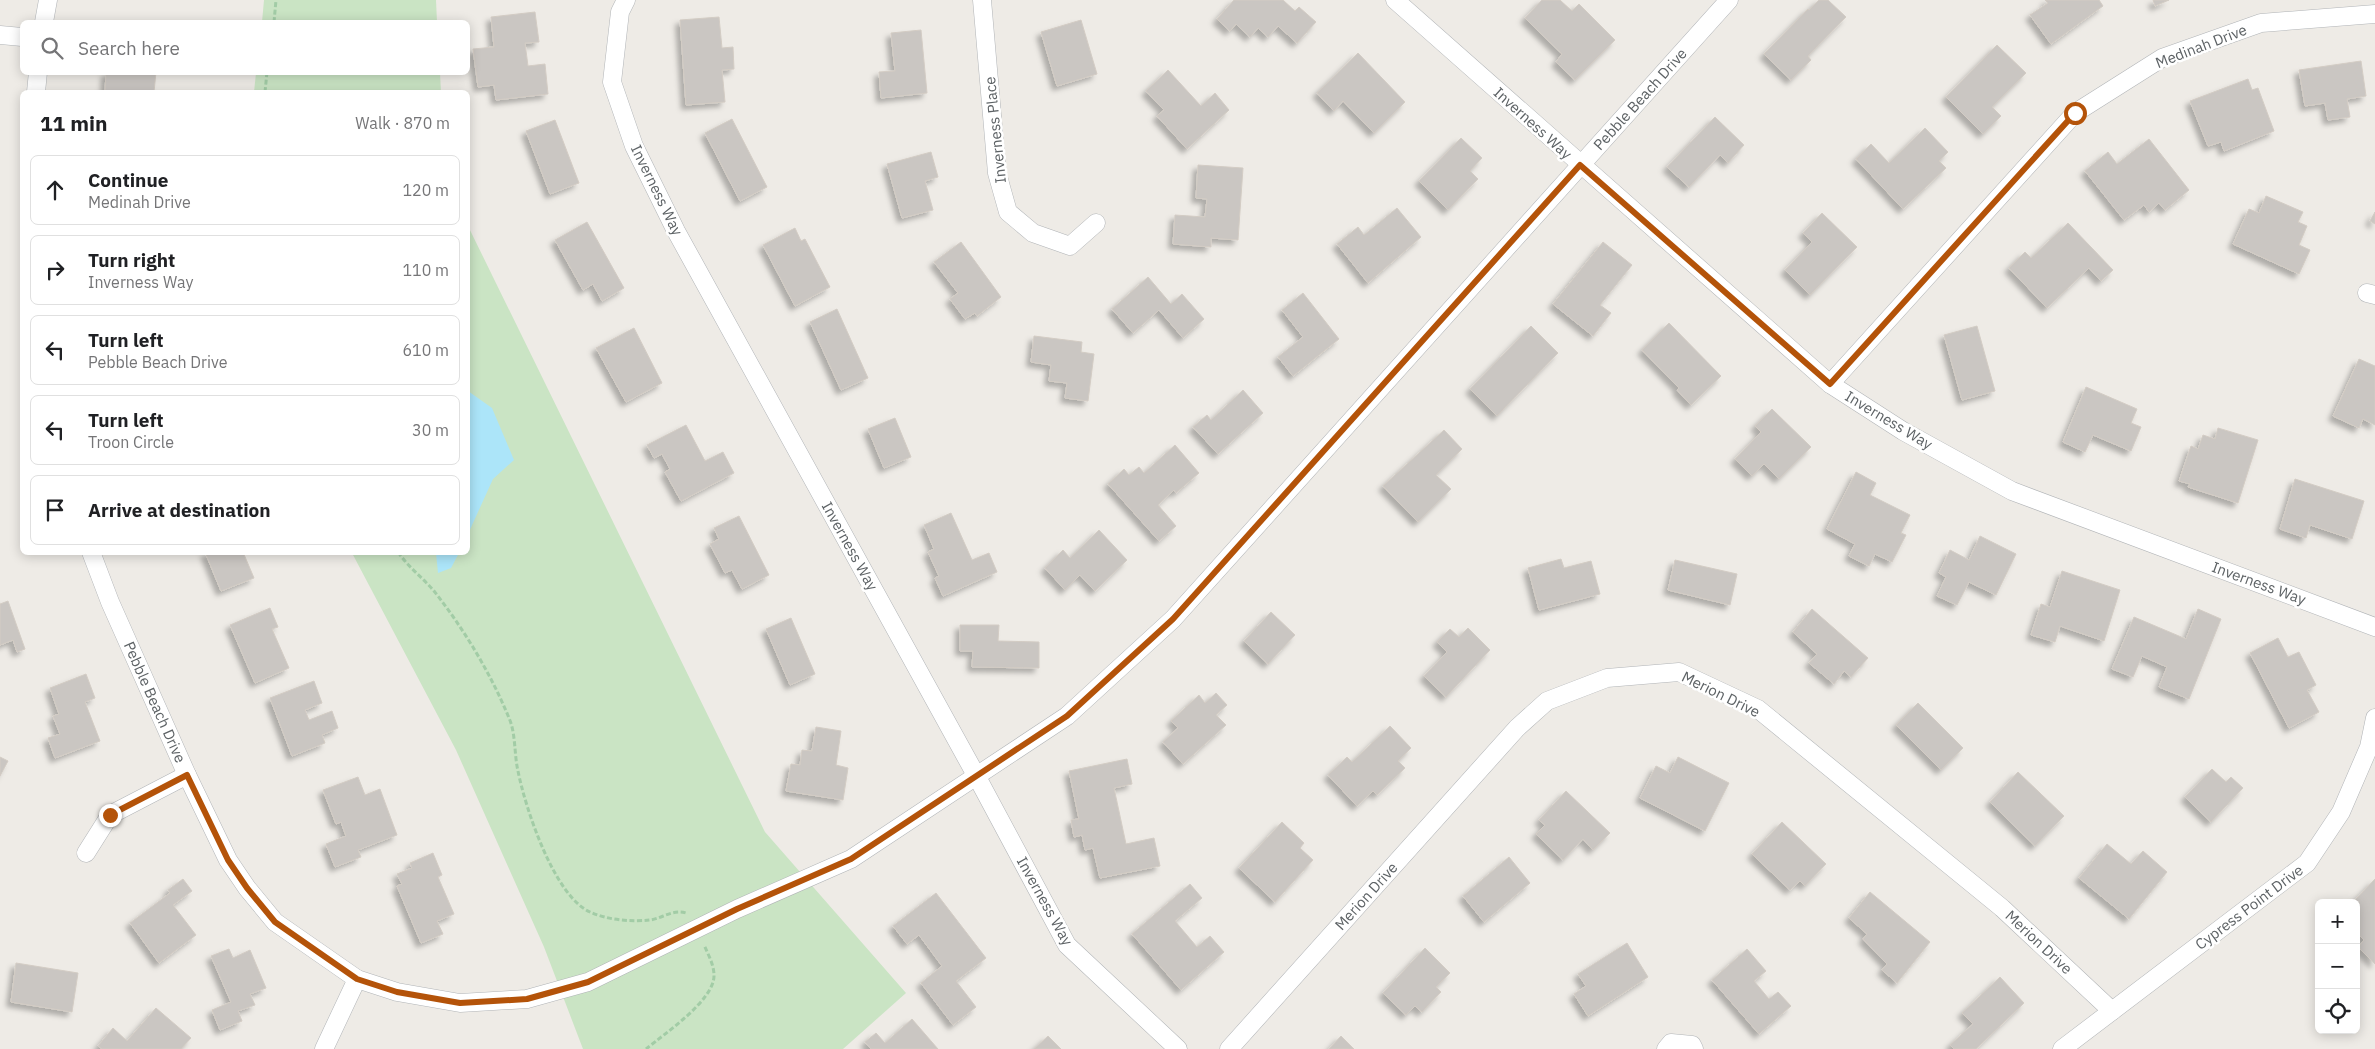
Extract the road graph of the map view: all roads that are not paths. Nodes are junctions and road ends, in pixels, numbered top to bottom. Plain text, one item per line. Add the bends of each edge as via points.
1 (48, 0) edge
2 (626, 0) edge
3 (982, 0) edge
4 (1395, 0) edge
5 (1729, 0) edge
6 (2375, 14) edge
7 (44, 20) edge
8 (0, 35) edge
9 (20, 37) edge
10 (38, 75) edge
11 (36, 90) edge
12 (1580, 165) junction
13 (1096, 223) dead end
14 (1830, 384) junction
15 (92, 555) edge
16 (2375, 626) edge
17 (2375, 718) edge
18 (187, 775) junction
19 (977, 777) junction
20 (86, 853) dead end
21 (357, 979) junction
22 (2112, 1011) junction
23 (324, 1049) edge
24 (1178, 1049) edge
25 (1229, 1049) edge
26 (1666, 1049) edge
27 (1694, 1049) edge
28 (2062, 1049) edge

1 - 7 street
2 - 19 street, Inverness Way via 620,12 612,82 634,146 680,240
3 - 13 street, Inverness Place via 996,173 1008,212 1033,233 1070,246
4 - 12 street, Inverness Way
5 - 12 street, Pebble Beach Drive
6 - 14 street, Medinah Drive via 2261,23 2162,58 2075,113
8 - 9 street
10 - 11 street
12 - 14 street, Inverness Way
12 - 19 street, Pebble Beach Drive via 1173,619 1067,716
14 - 16 street, Inverness Way via 1903,431 2012,491
15 - 18 street, Pebble Beach Drive
17 - 22 street, Cypress Point Drive via 2369,747 2341,812 2307,863
18 - 20 street via 110,815
18 - 21 street, Pebble Beach Drive via 228,860 275,922
19 - 21 street, Pebble Beach Drive via 851,859 588,982 527,999 460,1003 397,992
19 - 24 street, Inverness Way via 1067,945
21 - 23 street
22 - 25 street, Merion Drive via 2002,908 1758,709 1679,672 1607,678 1547,701 1517,728
22 - 28 street, Cypress Point Drive
26 - 27 street via 1672,1043 1692,1045

